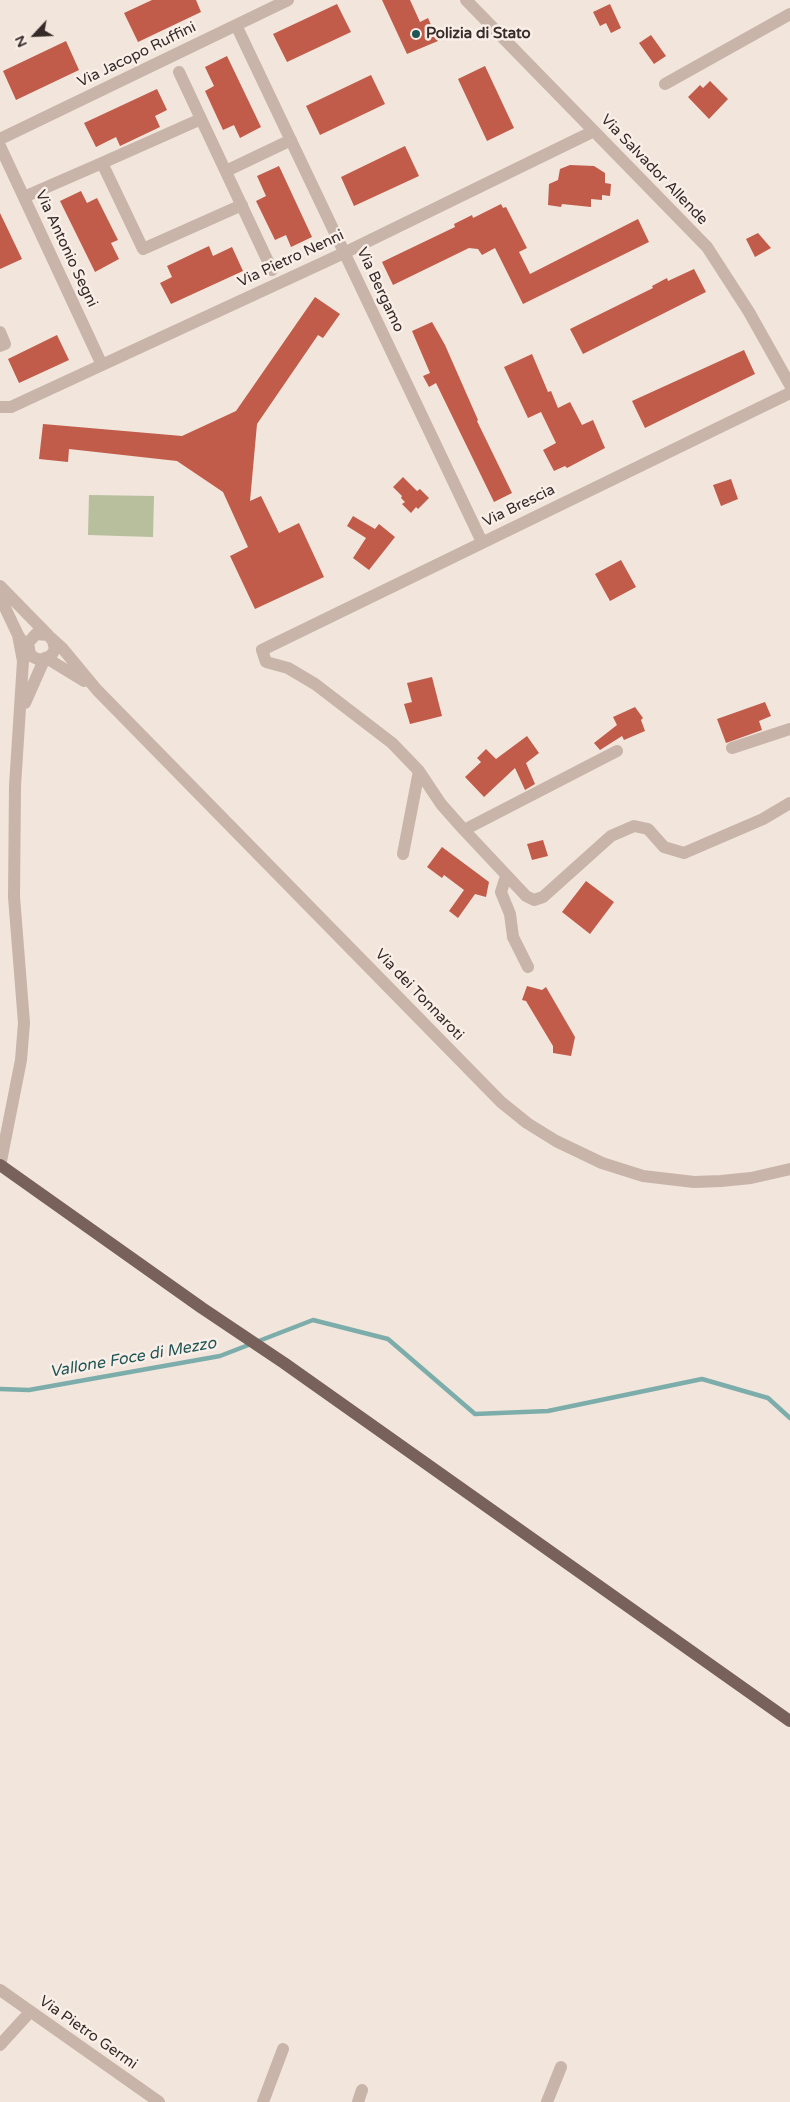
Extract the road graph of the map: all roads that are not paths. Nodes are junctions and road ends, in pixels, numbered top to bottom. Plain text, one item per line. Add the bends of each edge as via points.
1 (288, 0) edge
2 (466, 0) edge
3 (790, 14) edge
4 (236, 25) junction
5 (179, 72) dead end
6 (666, 84) dead end
7 (201, 119) junction
8 (594, 131) junction
9 (0, 139) edge
10 (291, 140) junction
11 (0, 146) edge
12 (102, 163) junction
13 (226, 171) junction
14 (24, 197) junction
15 (242, 205) junction
16 (344, 252) junction
17 (272, 270) dead end
18 (0, 332) edge
19 (0, 346) edge
20 (102, 365) junction
21 (790, 385) edge
22 (790, 393) edge
23 (0, 408) edge
24 (482, 542) junction
25 (0, 586) edge
26 (0, 597) edge
27 (49, 636) junction
28 (25, 648) junction
29 (46, 659) junction
30 (97, 690) junction
31 (21, 712) junction
32 (790, 729) edge
33 (732, 748) dead end
34 (617, 751) dead end
35 (419, 771) junction
36 (790, 803) edge
37 (464, 830) junction
38 (403, 854) dead end
39 (506, 876) junction
40 (528, 967) dead end
41 (0, 1166) edge
42 (790, 1169) edge
43 (790, 1721) edge
44 (0, 1990) edge
45 (30, 2012) junction
46 (0, 2045) edge
47 (283, 2049) dead end
48 (561, 2066) dead end
49 (159, 2102) edge
50 (263, 2102) edge
51 (547, 2102) edge

1 - 4 street, Via Jacopo Ruffini
2 - 8 street, Via Salvador Allende
3 - 6 street
4 - 9 street, Via Jacopo Ruffini
4 - 10 street, Via Bergamo
5 - 7 street
7 - 12 street
7 - 13 street
8 - 16 street, Via Pietro Nenni
8 - 21 street, Via Salvador Allende via 707,247
10 - 13 street
10 - 16 street, Via Bergamo
11 - 14 street, Via Antonio Segni
12 - 14 street
12 - 15 street via 143,249
13 - 15 street
14 - 20 street, Via Antonio Segni
15 - 17 street
16 - 20 street, Via Pietro Nenni
16 - 24 street, Via Bergamo
18 - 19 street via 5,344
20 - 23 street, Via Pietro Nenni via 11,407
22 - 24 street, Via Brescia
24 - 35 street, Via Brescia via 262,650 266,662 288,668 315,684 392,743
25 - 27 street
26 - 28 street
27 - 28 street via 36,634
27 - 29 street via 54,649
27 - 30 street
28 - 29 street via 36,660
28 - 31 street
29 - 30 street
29 - 31 street
30 - 42 street, Via dei Tonnaroti via 501,1102 528,1123 556,1141 602,1163 644,1176 694,1182 722,1181
31 - 41 street via 14,897 24,1023 21,1060
32 - 33 street
34 - 37 street
35 - 37 street via 441,804
35 - 38 street
36 - 39 street via 764,819 684,854 664,847 648,829 634,826 610,836 543,897 534,900
37 - 39 street
39 - 40 street via 501,892 510,914 514,937
41 - 43 main road
44 - 45 street, Via Pietro Germi
45 - 46 street
45 - 49 street, Via Pietro Germi
47 - 50 street
48 - 51 street

